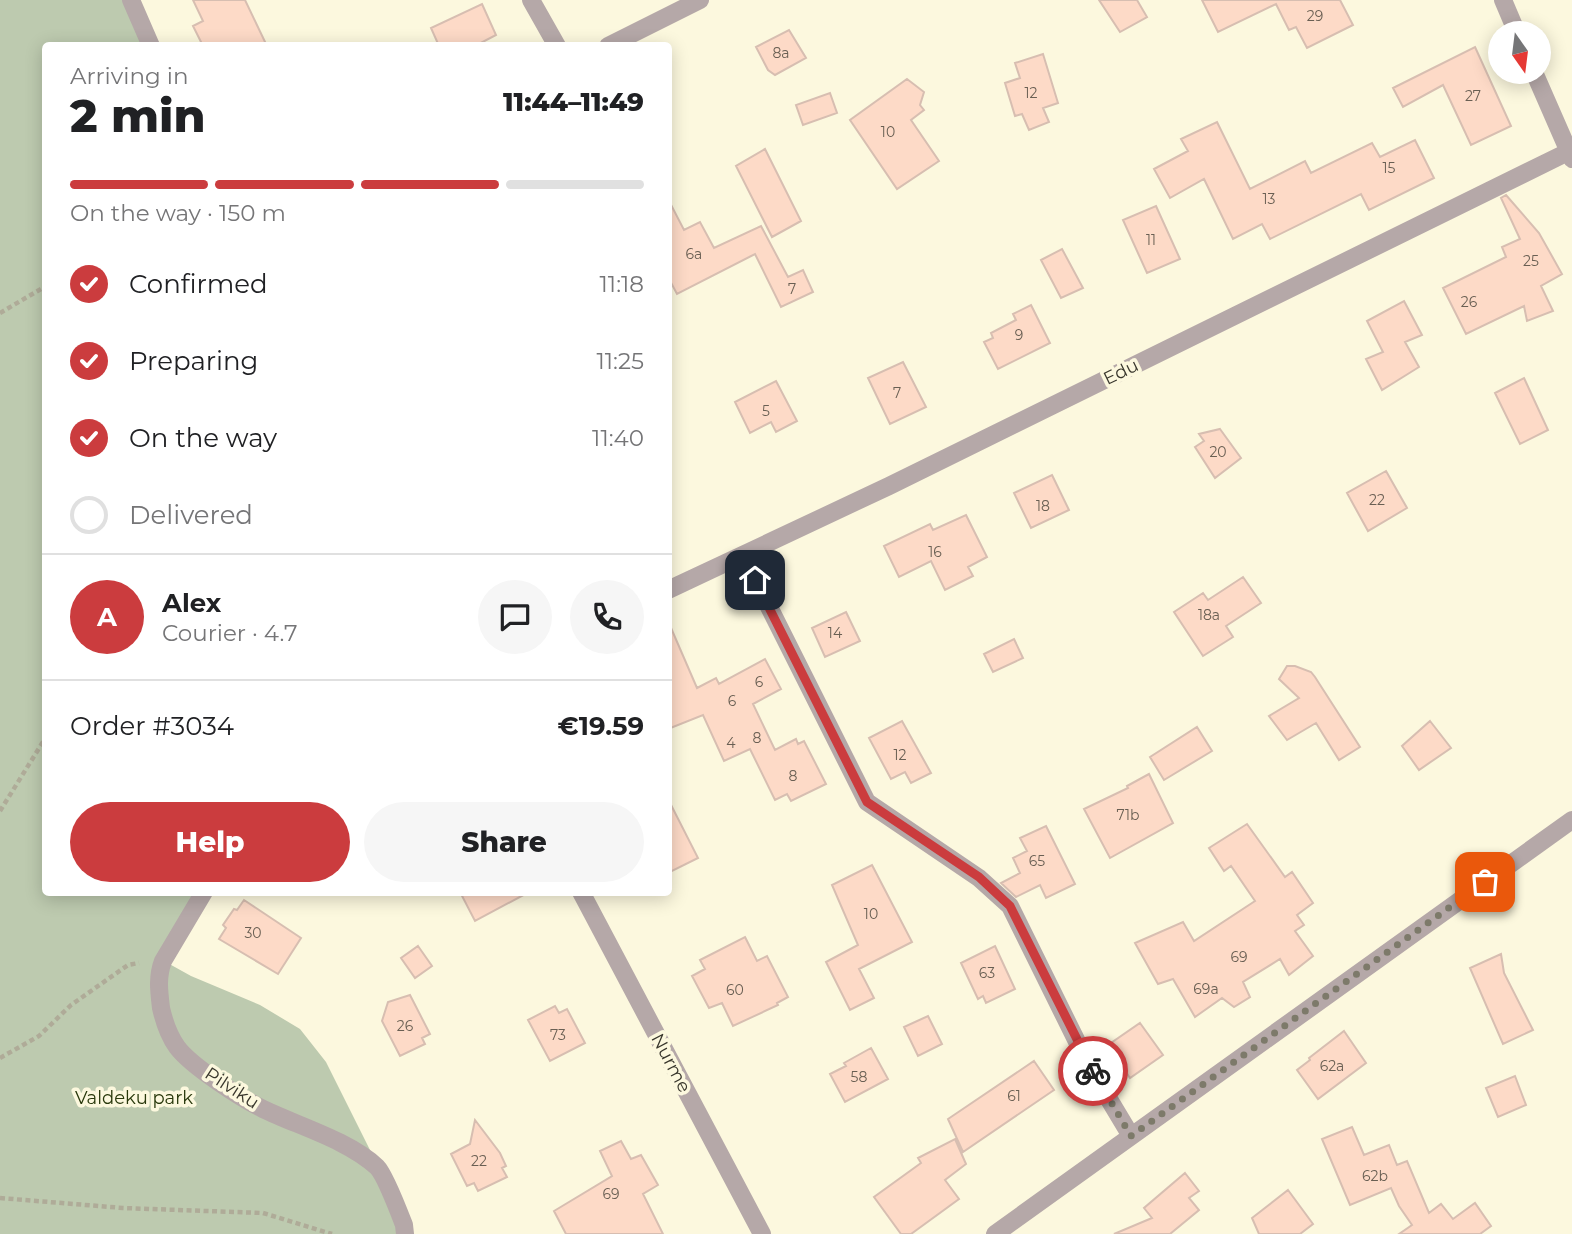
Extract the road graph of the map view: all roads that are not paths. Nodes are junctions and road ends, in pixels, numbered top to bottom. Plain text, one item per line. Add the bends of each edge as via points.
1 (131, 0) edge
2 (531, 0) edge
3 (700, 0) edge
4 (1503, 0) edge
5 (1512, 21) edge
6 (149, 42) edge
7 (555, 42) edge
8 (616, 42) edge
9 (1539, 84) edge
10 (1571, 153) edge
11 (743, 555) junction
12 (672, 588) edge
13 (1572, 820) edge
14 (202, 896) edge
15 (583, 896) edge
16 (1131, 1136) junction
17 (405, 1234) edge
18 (762, 1234) edge
19 (995, 1234) edge

1 - 6 street
2 - 7 street
3 - 8 street
4 - 5 street
9 - 10 street
10 - 11 street, Edu
11 - 12 street, Edu
11 - 16 street via 867,802 979,877 1010,906 1090,1066
13 - 16 street
14 - 17 street, Pilviku via 159,972 164,1021 177,1047 262,1109 324,1136 379,1168
15 - 18 street, Nurme
16 - 19 street

